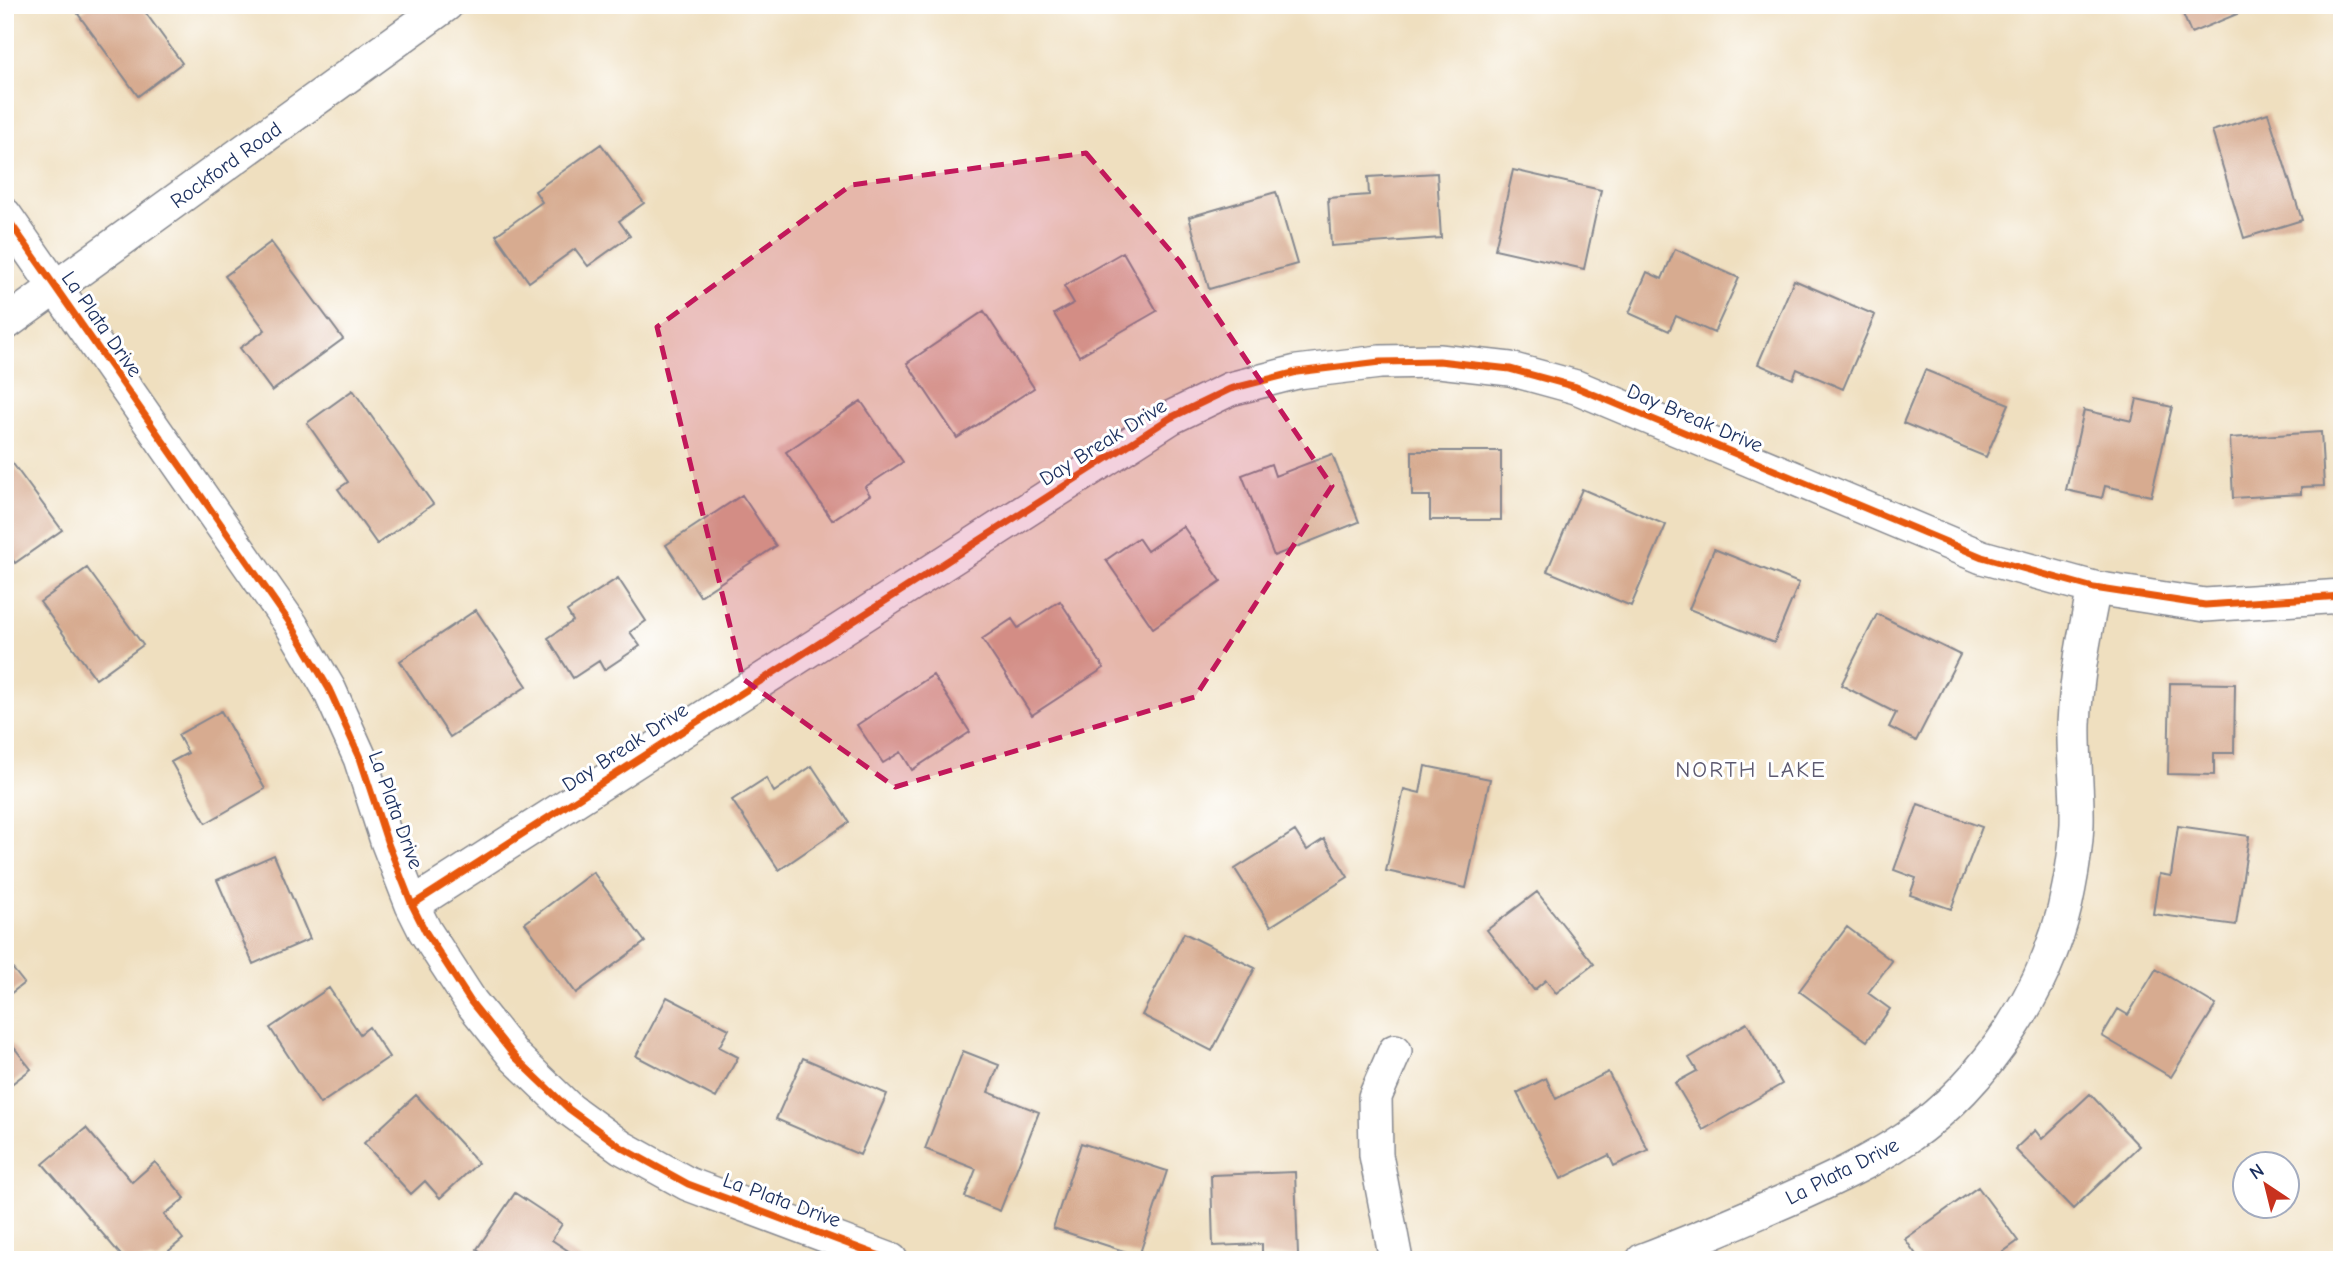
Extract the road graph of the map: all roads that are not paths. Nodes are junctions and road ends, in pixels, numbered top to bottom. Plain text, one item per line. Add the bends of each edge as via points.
1 (446, 5) edge
2 (5, 215) edge
3 (56, 289) junction
4 (5, 324) edge
5 (2094, 588) junction
6 (2342, 596) edge
7 (412, 905) junction
8 (1395, 1051) dead end
9 (891, 1260) edge
10 (1396, 1260) edge
11 (1643, 1260) edge

1 - 3 street, Rockford Road
2 - 3 street, La Plata Drive
3 - 4 street, Rockford Road
3 - 7 street, La Plata Drive via 292,626 329,689 360,758
5 - 6 street, Day Break Drive via 2205,605
5 - 7 street, Day Break Drive via 1982,557 1576,387 1510,369 1439,361 1380,362 1297,372 1230,390 1170,418
5 - 11 street, La Plata Drive via 2074,724 2077,825 2069,888 2054,943 2028,1000 1998,1048 1956,1096 1908,1137 1853,1170
7 - 9 street, La Plata Drive via 471,1002 515,1057 569,1109 621,1147 688,1184
8 - 10 street via 1375,1097 1376,1155

